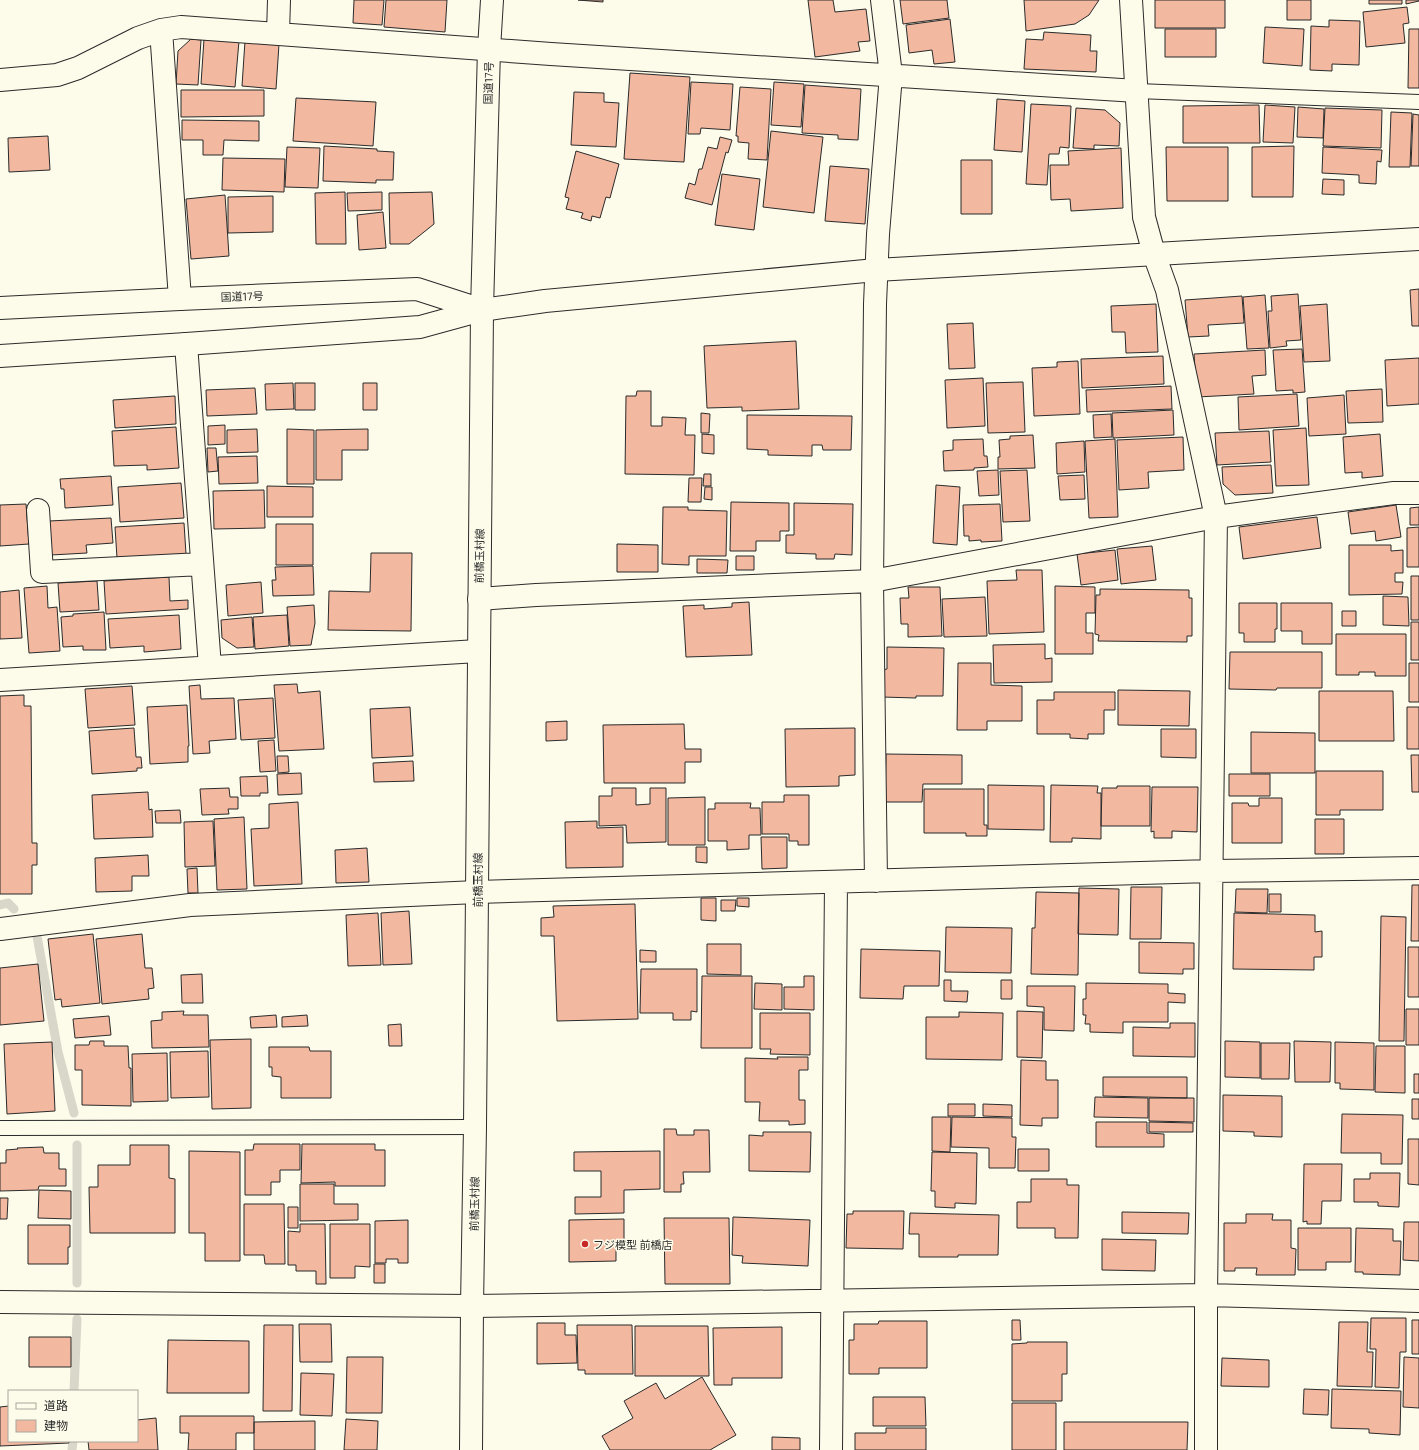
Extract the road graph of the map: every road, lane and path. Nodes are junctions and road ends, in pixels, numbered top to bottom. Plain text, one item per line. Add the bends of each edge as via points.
1 (279, 0) edge
2 (492, 0) edge
3 (882, 0) edge
4 (1131, 0) edge
5 (161, 30) junction
6 (278, 34) junction
7 (489, 49) junction
8 (891, 75) junction
9 (0, 80) edge
10 (1137, 91) junction
11 (1419, 102) edge
12 (1419, 239) edge
13 (1154, 254) junction
14 (876, 270) junction
15 (180, 299) junction
16 (0, 308) edge
17 (482, 310) junction
18 (186, 344) junction
19 (0, 356) edge
20 (1419, 493) edge
21 (38, 510) dead end
22 (1216, 517) junction
23 (202, 564) junction
24 (872, 582) junction
25 (479, 599) junction
26 (478, 651) junction
27 (210, 667) junction
28 (0, 680) edge
29 (1419, 868) edge
30 (1212, 872) junction
31 (876, 881) junction
32 (836, 882) junction
33 (478, 892) junction
34 (0, 929) edge
35 (475, 1127) junction
36 (0, 1128) edge
37 (1206, 1295) junction
38 (1419, 1300) edge
39 (833, 1301) junction
40 (0, 1302) edge
41 (472, 1306) junction
42 (471, 1450) edge
43 (832, 1450) edge
44 (1206, 1450) edge

1 - 6 main road
2 - 7 main road, 国道17号
3 - 8 main road
4 - 10 main road
5 - 6 main road via 181,26
5 - 9 main road via 57,75
5 - 15 main road
6 - 7 main road
7 - 8 main road
7 - 17 main road, 国道17号
8 - 10 main road
8 - 14 main road
10 - 11 lane
10 - 13 main road via 1144,217
12 - 13 main road
13 - 14 main road
13 - 22 main road via 1167,290
14 - 17 main road
14 - 24 main road
15 - 16 main road, 国道17号
15 - 17 main road, 国道17号 via 417,289
17 - 18 main road via 420,327
17 - 25 main road, 前橋玉村線
18 - 19 main road
18 - 23 main road
20 - 22 main road via 1394,493
21 - 23 main road via 42,572
22 - 24 main road
22 - 30 main road
23 - 27 main road
24 - 25 main road
24 - 31 main road
25 - 26 main road, 前橋玉村線
26 - 27 main road
26 - 33 main road, 前橋玉村線
27 - 28 main road
29 - 30 main road
30 - 31 main road
30 - 37 main road
31 - 32 main road
32 - 33 main road
32 - 39 main road
33 - 34 main road via 190,905
33 - 35 main road, 前橋玉村線
35 - 36 lane
35 - 41 main road, 前橋玉村線
37 - 38 main road
37 - 39 main road
37 - 44 main road
39 - 41 main road
39 - 43 main road
40 - 41 main road
41 - 42 main road, 前橋玉村線

